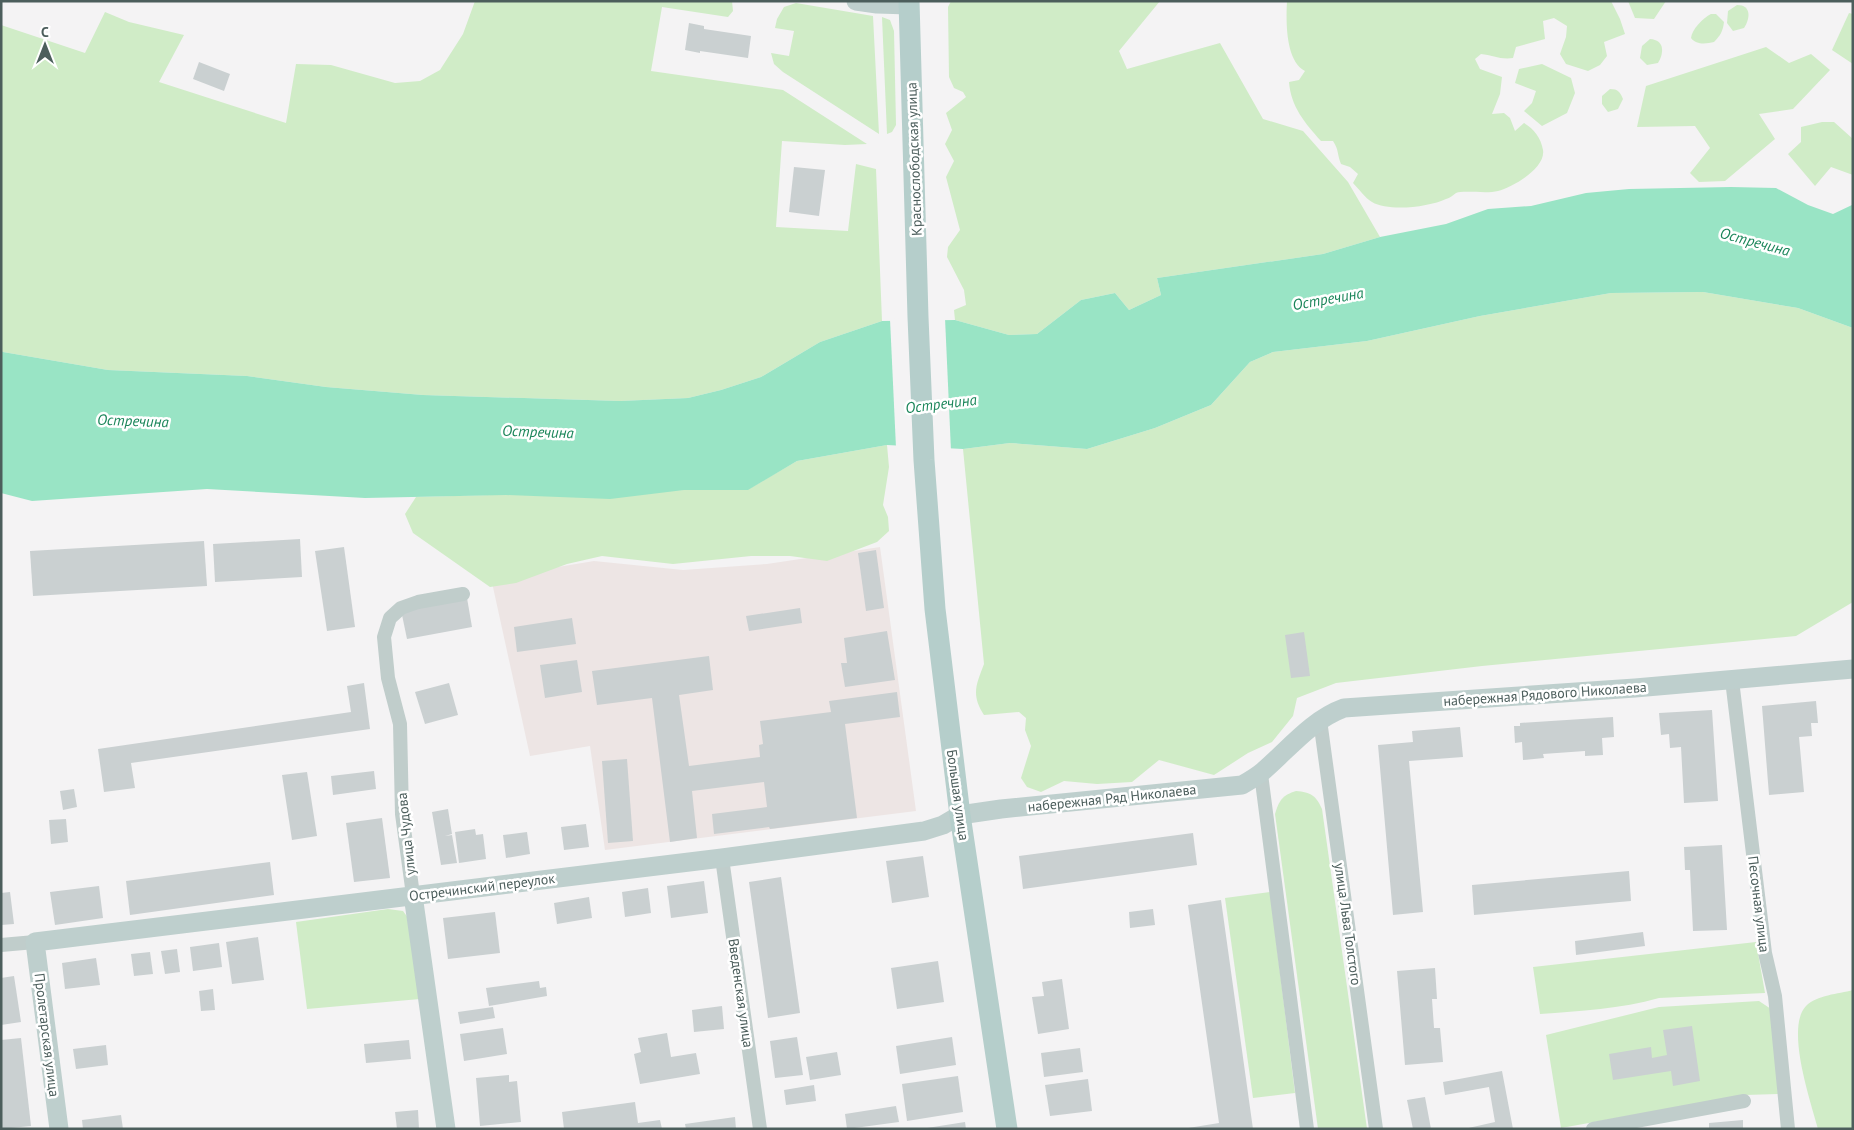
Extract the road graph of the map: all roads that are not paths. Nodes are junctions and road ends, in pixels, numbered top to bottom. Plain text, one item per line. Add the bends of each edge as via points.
1 (856, 1) edge
2 (909, 3) edge
3 (924, 460) joint
4 (463, 594) dead end
5 (1853, 669) edge
6 (1732, 680) junction
7 (1320, 720) junction
8 (1261, 774) junction
9 (960, 815) junction
10 (722, 858) junction
11 (413, 895) junction
12 (35, 942) junction
13 (1, 945) edge
14 (1744, 1101) dead end
15 (59, 1129) edge
16 (446, 1129) edge
17 (760, 1129) edge
18 (1007, 1129) edge
19 (1307, 1129) edge
20 (1376, 1129) edge
21 (1593, 1129) edge
22 (1788, 1129) edge

1 - 2 street
2 - 3 main road, Краснослободская улица
3 - 9 main road, Большая улица via 935,608
4 - 11 street, улица Чудова via 401,608 390,618 384,637 388,678 400,724 402,814
5 - 6 street, набережная Рядового Николаева
6 - 7 street, набережная Рядового Николаева via 1344,708
6 - 22 street, Песочная улица via 1765,953 1775,996
7 - 8 street, набережная Рядового Николаева
7 - 20 street, улица Льва Толстого
8 - 9 street, набережная Ряд Николаева via 1242,785
8 - 19 street
9 - 10 street, Остречинский переулок via 924,831
9 - 18 main road, Большая улица
10 - 11 street, Остречинский переулок
10 - 17 street, Введенская улица
11 - 12 street, Остречинский переулок
11 - 16 street, улица Чудова
12 - 13 street, Остречинский переулок
12 - 15 street, Пролетарская улица
14 - 21 street

